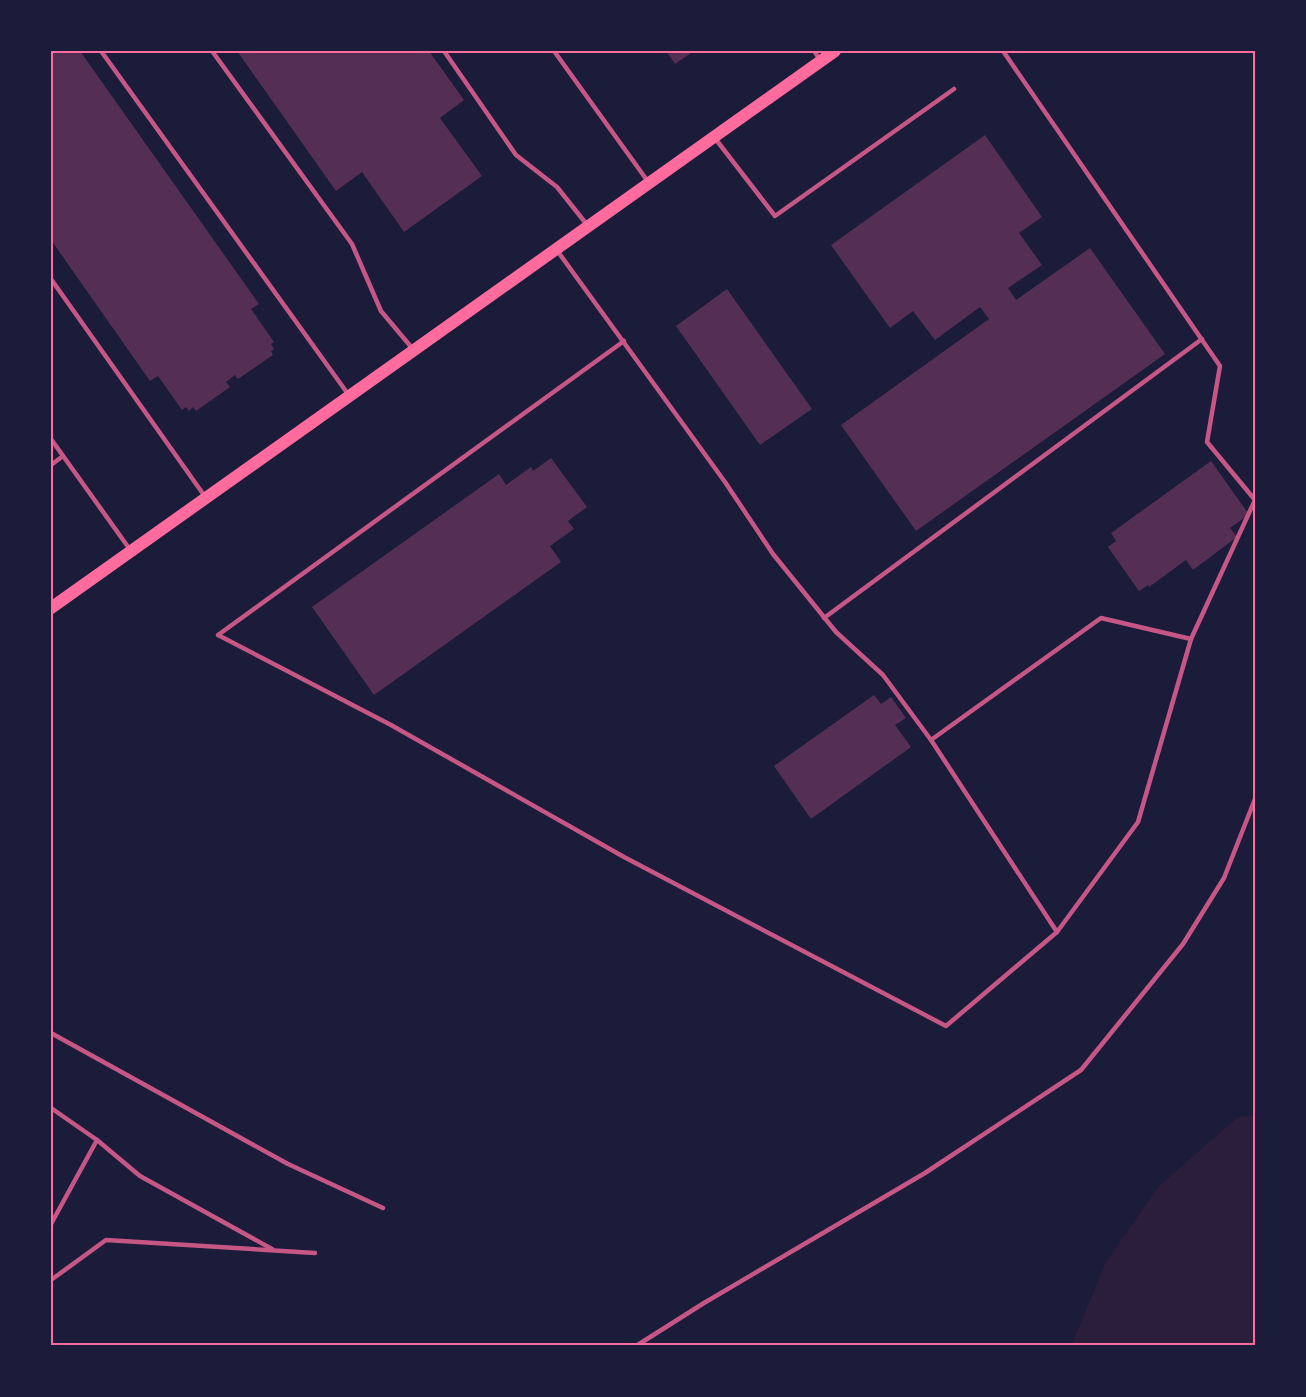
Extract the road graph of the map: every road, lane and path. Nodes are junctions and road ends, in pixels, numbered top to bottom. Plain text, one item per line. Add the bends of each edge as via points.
1 (101, 51) edge
2 (213, 51) edge
3 (444, 51) edge
4 (554, 51) edge
5 (835, 51) edge
6 (1003, 51) edge
7 (817, 56) edge
8 (954, 89) dead end
9 (714, 137) junction
10 (649, 183) junction
11 (588, 226) junction
12 (556, 249) junction
13 (51, 279) edge
14 (1202, 339) junction
15 (624, 341) junction
16 (414, 351) junction
17 (350, 396) junction
18 (51, 439) edge
19 (63, 456) junction
20 (51, 465) edge
21 (206, 498) junction
22 (131, 551) junction
23 (51, 608) edge
24 (824, 618) junction
25 (1191, 639) junction
26 (931, 740) junction
27 (1255, 799) edge
28 (1057, 932) junction
29 (51, 1033) edge
30 (51, 1108) edge
31 (97, 1140) junction
32 (383, 1208) dead end
33 (51, 1224) edge
34 (274, 1250) junction
35 (315, 1253) dead end
36 (51, 1280) edge
37 (636, 1346) edge

1 - 17 lane
2 - 16 lane via 352,244 381,311
3 - 11 lane via 516,155 557,187
4 - 10 lane
5 - 7 main road
6 - 14 lane
7 - 9 main road
8 - 9 lane via 775,216
9 - 10 main road
10 - 11 main road
11 - 12 main road
12 - 15 lane
12 - 16 main road
13 - 21 lane
14 - 24 lane
14 - 25 lane via 1220,366 1207,442 1255,500
15 - 24 lane via 773,554
15 - 28 lane via 218,635 391,725 624,857 946,1026
16 - 17 main road
17 - 21 main road
18 - 19 lane
19 - 20 lane
19 - 22 lane
21 - 22 main road
22 - 23 main road
24 - 26 lane via 883,675
25 - 26 lane via 1101,618
25 - 28 lane via 1138,822
26 - 28 lane
27 - 37 lane via 1224,878 1183,944 1081,1070 925,1173
29 - 32 lane via 288,1164
30 - 31 lane
31 - 33 lane
31 - 34 lane via 140,1176
34 - 35 lane
34 - 36 lane via 106,1240

